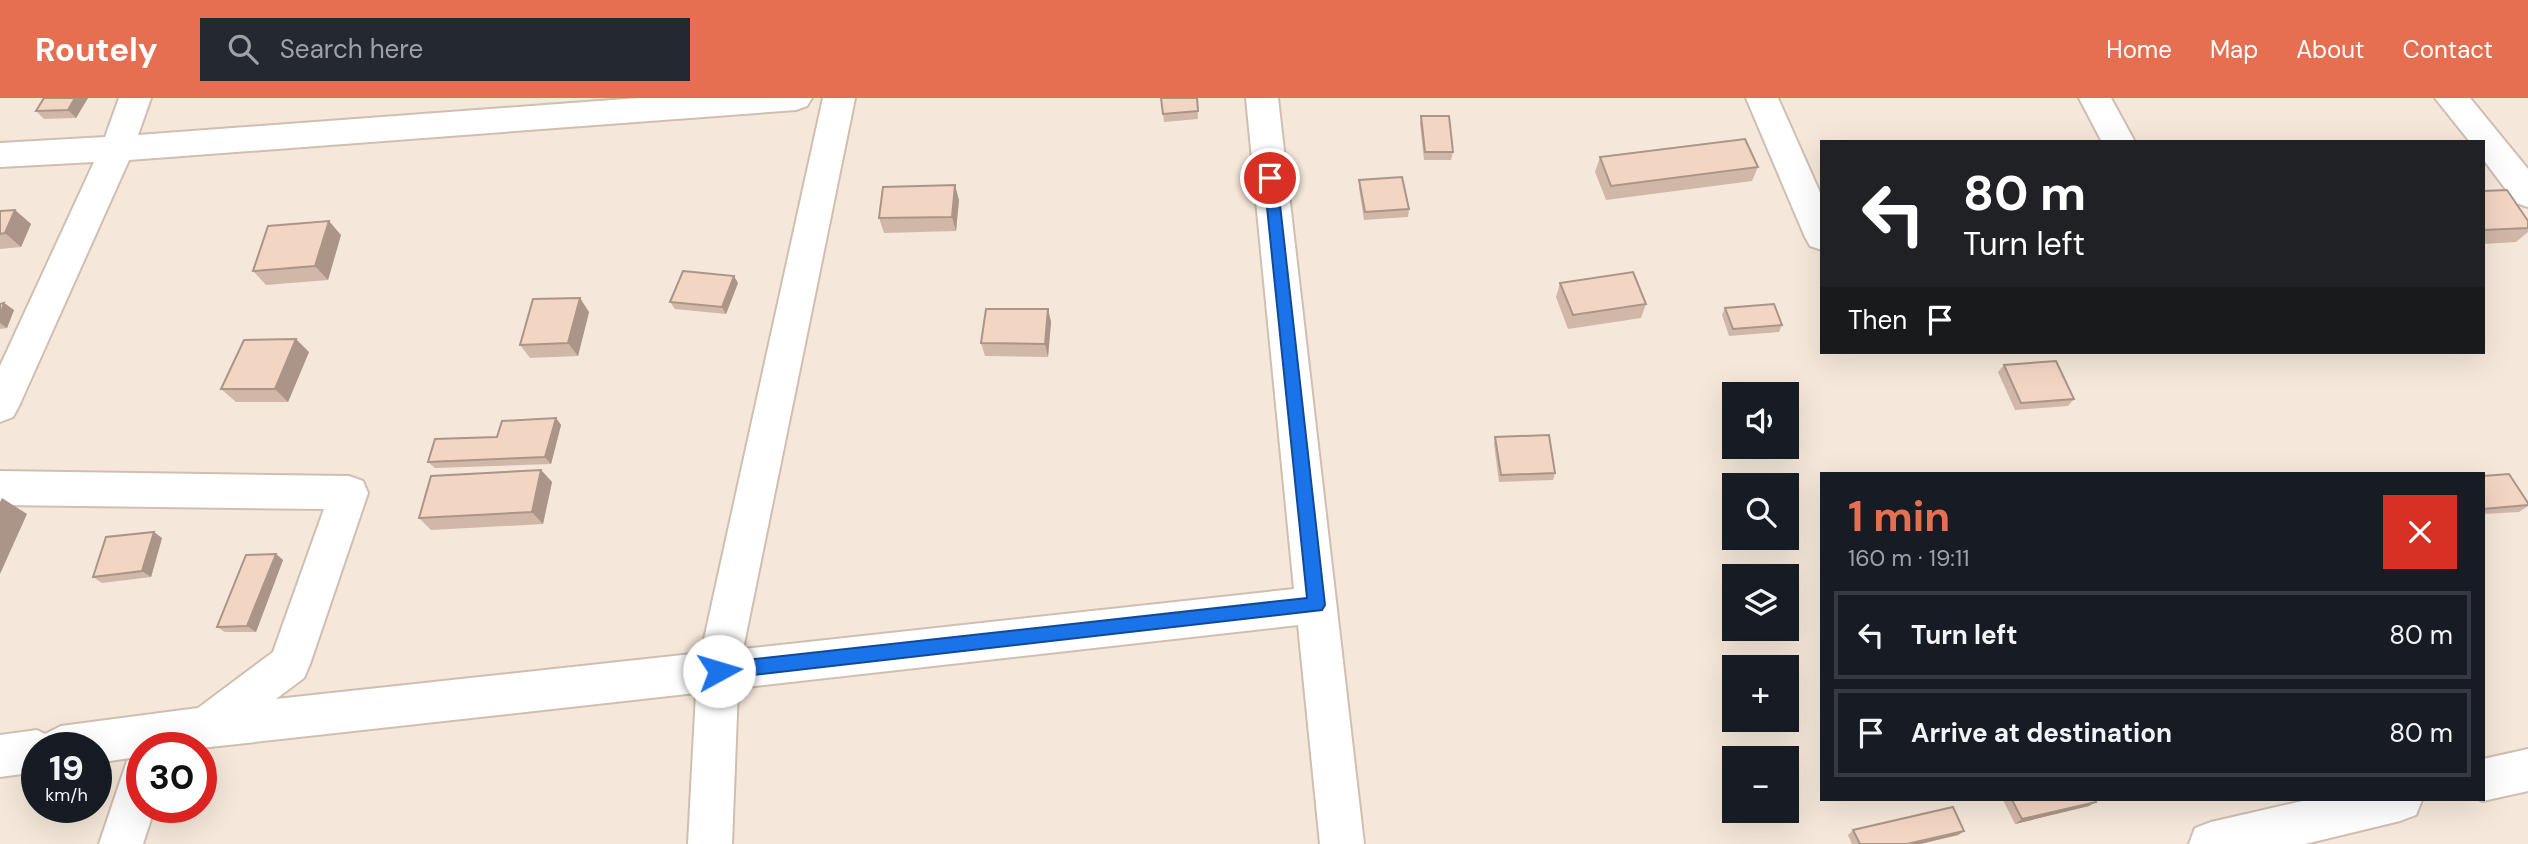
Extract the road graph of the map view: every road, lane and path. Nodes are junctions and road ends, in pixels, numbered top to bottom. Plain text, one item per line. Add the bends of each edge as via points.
1 (135, 98) edge
2 (796, 98) edge
3 (839, 98) edge
4 (1262, 98) edge
5 (1762, 98) edge
6 (2095, 98) edge
7 (2451, 98) edge
8 (501, 109) edge
9 (2118, 140) edge
10 (117, 149) junction
11 (0, 155) edge
12 (2528, 194) edge
13 (1820, 232) edge
14 (0, 406) edge
15 (0, 488) edge
16 (1316, 605) junction
17 (719, 671) junction
18 (200, 732) edge
19 (217, 734) edge
20 (21, 753) edge
21 (0, 755) edge
22 (2528, 770) edge
23 (2485, 780) edge
24 (2396, 801) edge
25 (127, 823) edge
26 (121, 844) edge
27 (710, 844) edge
28 (1342, 844) edge
29 (2211, 844) edge

1 - 10 street
2 - 8 street
3 - 17 street
4 - 16 street
5 - 13 street
6 - 9 street
7 - 12 street
8 - 10 street
10 - 11 street
10 - 14 street
15 - 18 street via 349,493 289,664
16 - 17 street
16 - 28 street
17 - 19 street
17 - 27 street
20 - 21 street
22 - 23 street
24 - 29 street
25 - 26 street

